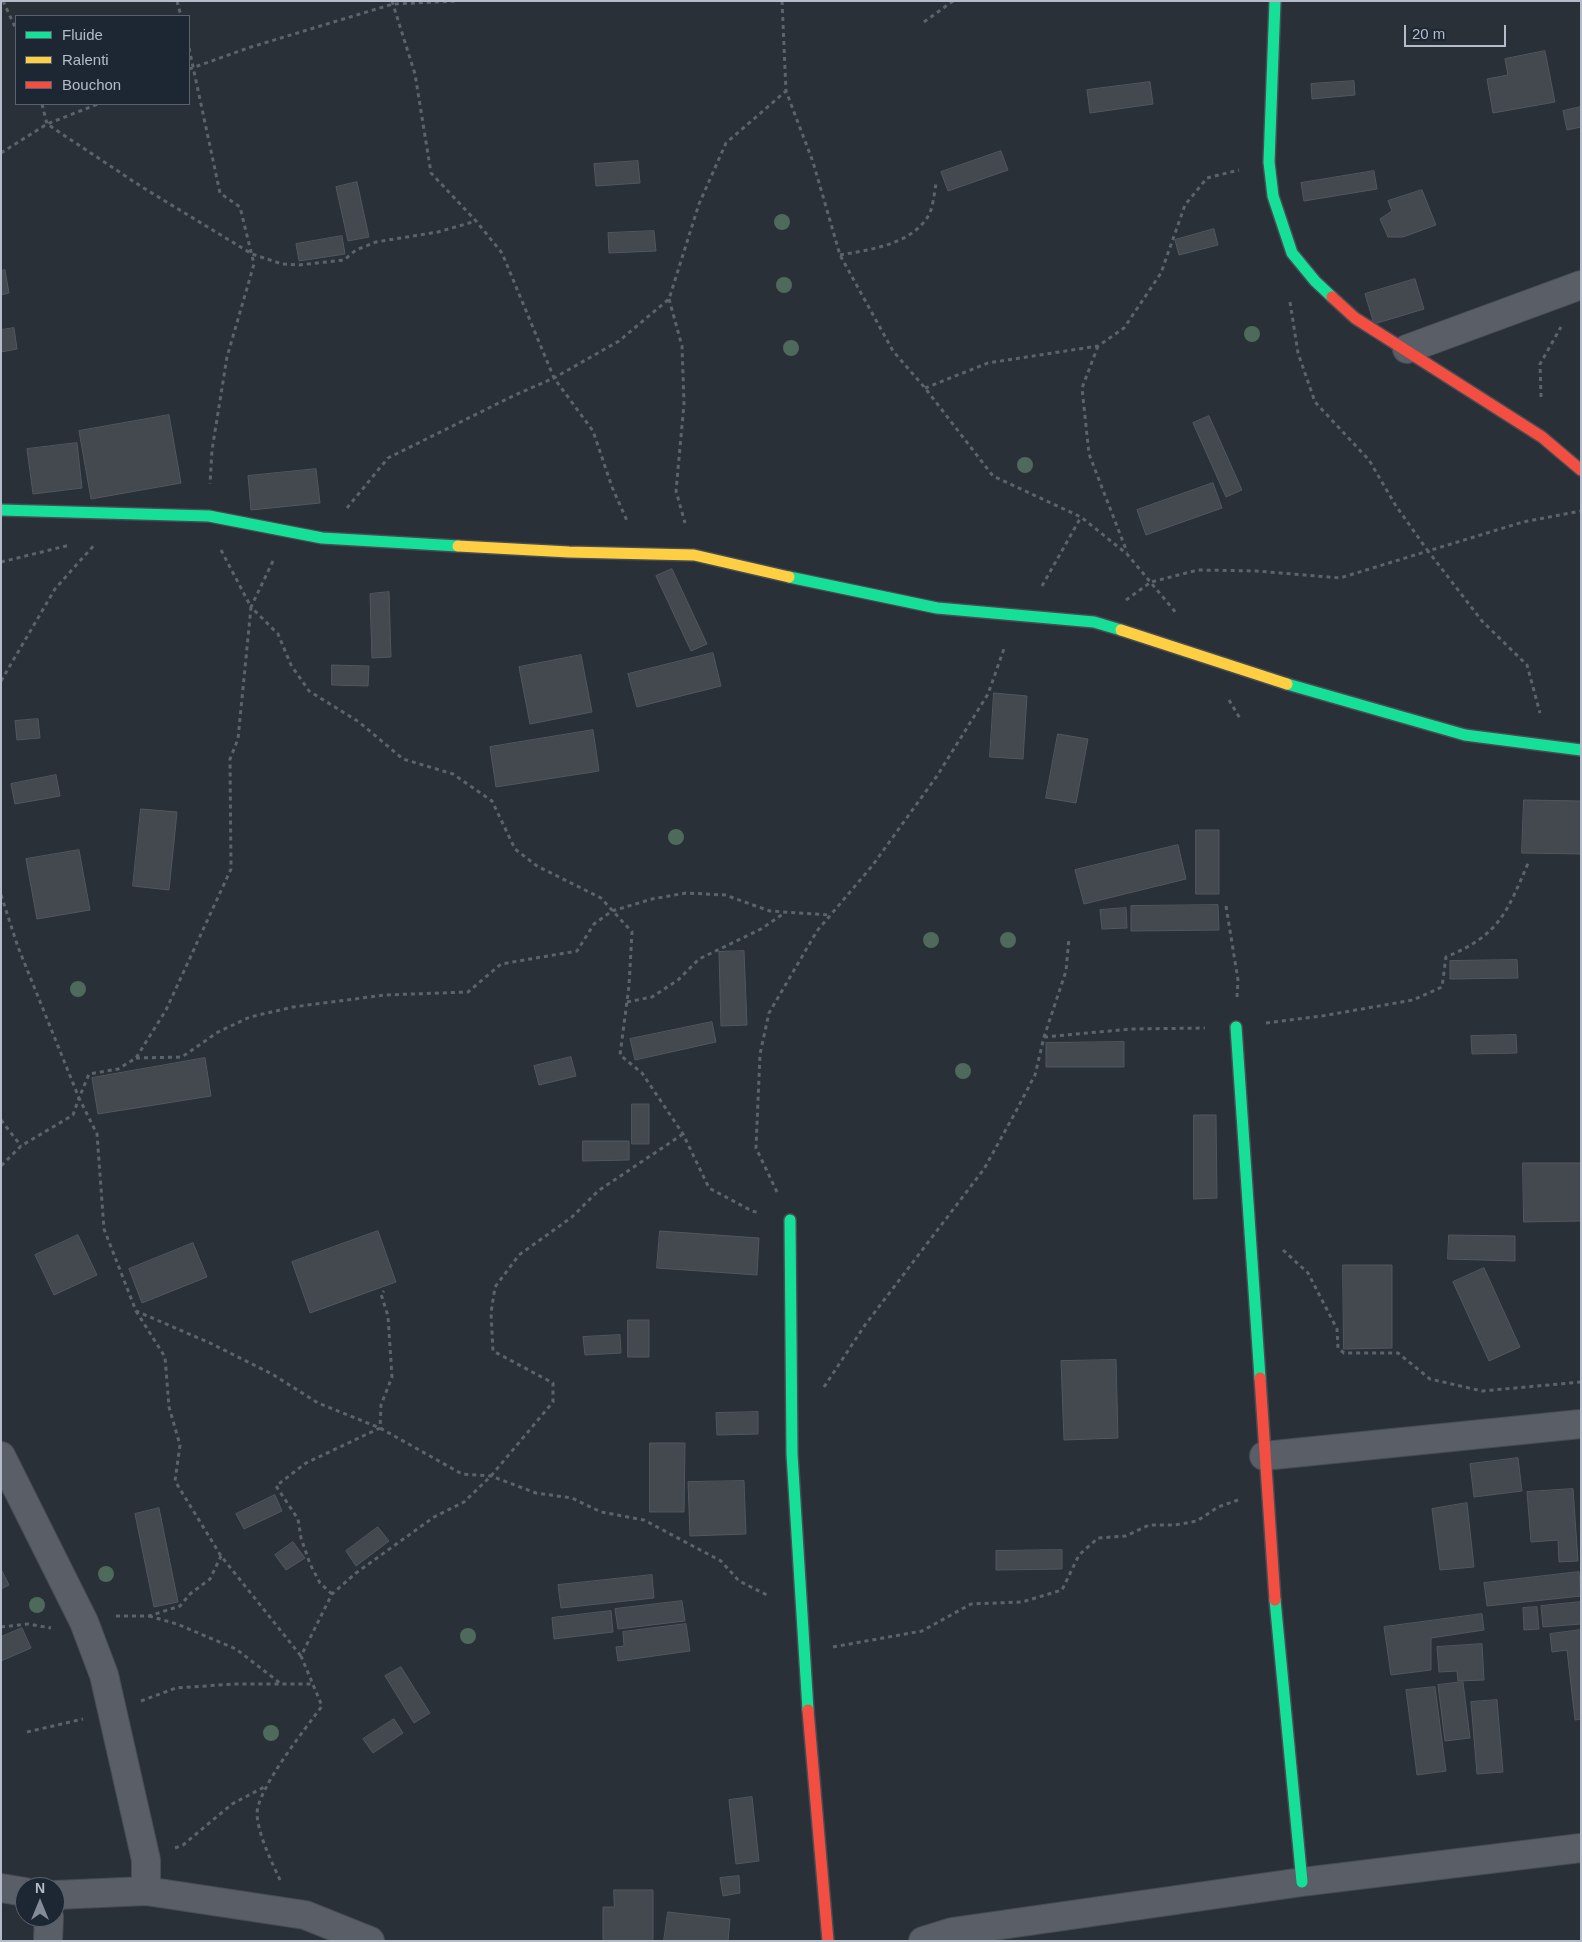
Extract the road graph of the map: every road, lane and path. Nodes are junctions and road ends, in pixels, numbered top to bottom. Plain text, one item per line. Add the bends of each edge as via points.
1 (3, 1) edge
2 (177, 1) edge
3 (456, 1) edge
4 (782, 1) edge
5 (953, 1) edge
6 (1275, 1) edge
7 (392, 2) edge
8 (181, 15) edge
9 (924, 22) dead end
10 (15, 28) edge
11 (190, 69) edge
12 (786, 91) junction
13 (42, 105) edge
14 (95, 105) edge
15 (47, 124) junction
16 (1, 153) edge
17 (1269, 162) junction
18 (936, 184) dead end
19 (476, 221) junction
20 (252, 254) junction
21 (840, 255) junction
22 (1581, 285) edge
23 (670, 299) junction
24 (1290, 301) dead end
25 (1564, 322) dead end
26 (1098, 346) junction
27 (1407, 349) junction
28 (554, 378) junction
29 (926, 388) junction
30 (1542, 437) junction
31 (1581, 470) edge
32 (1, 510) edge
33 (1581, 511) edge
34 (213, 517) junction
35 (1081, 517) junction
36 (322, 538) junction
37 (92, 540) dead end
38 (73, 544) dead end
39 (1428, 551) junction
40 (641, 553) junction
41 (694, 554) junction
42 (1127, 554) junction
43 (276, 557) dead end
44 (1, 562) edge
45 (1151, 582) junction
46 (251, 606) junction
47 (1024, 617) junction
48 (1094, 622) junction
49 (1203, 656) junction
50 (1, 681) edge
51 (1241, 720) dead end
52 (1549, 744) junction
53 (1581, 750) edge
54 (1528, 861) dead end
55 (1, 895) edge
56 (1226, 906) dead end
57 (612, 911) junction
58 (787, 912) junction
59 (830, 915) junction
60 (1068, 938) dead end
61 (627, 1002) junction
62 (1236, 1027) junction
63 (1044, 1037) junction
64 (136, 1058) junction
65 (79, 1098) junction
66 (1, 1120) edge
67 (684, 1134) junction
68 (21, 1146) junction
69 (1, 1166) edge
70 (790, 1220) junction
71 (1250, 1221) junction
72 (384, 1291) dead end
73 (136, 1311) junction
74 (1581, 1382) edge
75 (822, 1390) dead end
76 (1581, 1424) edge
77 (380, 1428) junction
78 (1, 1456) edge
79 (1264, 1456) junction
80 (491, 1476) junction
81 (1268, 1489) junction
82 (221, 1556) junction
83 (332, 1594) junction
84 (801, 1612) junction
85 (149, 1616) junction
86 (84, 1622) junction
87 (1, 1627) edge
88 (803, 1653) junction
89 (301, 1656) junction
90 (280, 1683) junction
91 (313, 1684) junction
92 (112, 1712) junction
93 (27, 1732) dead end
94 (266, 1786) junction
95 (1581, 1848) edge
96 (146, 1860) junction
97 (1302, 1882) junction
98 (1, 1888) edge
99 (15, 1890) edge
100 (146, 1891) junction
101 (65, 1895) edge
102 (305, 1915) junction
103 (49, 1927) edge
104 (48, 1941) edge
105 (370, 1941) edge
106 (828, 1941) edge
107 (923, 1941) edge

1 - 10 path
2 - 8 path
3 - 7 path
4 - 12 path
5 - 9 path
6 - 17 street
7 - 11 path
7 - 19 path via 415,74 431,173
11 - 20 path via 220,193 240,207
12 - 21 path via 813,162
12 - 23 path via 726,144 698,204
13 - 15 path
14 - 15 path
15 - 16 path
15 - 20 path
17 - 26 path via 1207,178 1185,204 1161,273 1124,328
17 - 27 street via 1272,196 1292,253 1315,281 1355,318
18 - 21 path via 928,218 909,234 881,247
19 - 20 path via 438,232 376,242 356,250 344,260 290,264
19 - 28 path via 502,253
20 - 34 path via 254,264 227,357 213,441
21 - 29 path via 893,351
22 - 27 street
23 - 28 path via 619,341
23 - 41 path via 682,346 684,404 676,491
24 - 39 path via 1298,353 1315,402 1369,460
25 - 30 path via 1540,364
26 - 29 path via 988,363
26 - 42 path via 1082,388 1089,454
27 - 30 street
28 - 36 path via 388,458
28 - 40 path via 594,431 612,487
29 - 35 path via 992,476
30 - 31 street
32 - 34 street
33 - 39 path via 1523,522
34 - 36 street
34 - 46 path via 221,551
35 - 42 path
35 - 47 path
36 - 40 street
37 - 50 path via 101,538 55,589
38 - 44 path
39 - 45 path via 1340,578 1198,570
39 - 52 path via 1482,621 1527,665
40 - 41 street
41 - 47 street via 937,608
42 - 45 path
43 - 46 path
45 - 48 path
45 - 49 path via 1192,632
46 - 57 path via 278,634 290,665 309,691 359,722 403,759 453,774 492,801 515,848 537,866 601,898
46 - 64 path via 238,739 230,759 231,870 166,1010
47 - 48 street
47 - 59 path via 1008,638 988,694 937,776 872,866
48 - 49 street
49 - 51 path
49 - 52 street via 1269,679 1465,736
52 - 53 street
54 - 62 path via 1512,902 1492,932 1463,950 1446,956 1442,987 1413,1000
55 - 65 path via 18,947
56 - 62 path via 1238,980
57 - 58 path via 686,893 725,895 770,911
57 - 61 path via 632,932
57 - 64 path via 594,924 577,951 501,964 468,992 385,995 293,1007 250,1017 218,1032 182,1057
58 - 59 path
58 - 61 path via 761,929 699,959 678,980 652,997
59 - 70 path via 817,930 769,1013 760,1054 756,1148
60 - 63 path via 1066,971
61 - 67 path via 620,1055 642,1073
62 - 63 path via 1131,1029
62 - 71 street
63 - 75 path via 1035,1075 984,1169 864,1325
64 - 65 path via 118,1068 89,1074
65 - 68 path via 73,1115
65 - 73 path via 97,1134 104,1228
66 - 68 path
67 - 70 path via 709,1188 752,1211
67 - 80 path via 598,1191 572,1217 519,1255 495,1287 491,1313 493,1351 553,1384 553,1402
68 - 69 path
70 - 84 street via 790,1403
71 - 74 path via 1308,1273 1337,1329 1338,1348 1344,1354 1398,1354 1430,1380 1482,1391
71 - 79 street
72 - 77 path via 380,1294 388,1316 392,1377 381,1405
73 - 77 path via 245,1360 318,1403
73 - 82 path via 165,1357 169,1407 180,1444 175,1481
76 - 79 street
77 - 80 path via 462,1474
77 - 83 path via 306,1463 276,1486 298,1519 310,1564 320,1583
78 - 86 street
79 - 81 street
80 - 83 path via 464,1502 434,1518
80 - 84 path via 536,1493 572,1498 601,1512 644,1520 721,1561 739,1581
81 - 88 path via 1218,1507 1196,1521 1149,1525 1126,1536 1098,1538 1079,1555 1062,1590 1022,1602 971,1604 922,1631
81 - 97 street via 1277,1627
82 - 85 path via 210,1578 180,1606
82 - 89 path
83 - 89 path
84 - 88 street
85 - 86 path via 122,1615
85 - 90 path via 236,1649
86 - 87 path via 57,1629 28,1624
86 - 92 street via 104,1675
88 - 106 street
89 - 91 path
90 - 91 path
90 - 92 path via 176,1688
91 - 94 path via 322,1706
92 - 93 path
92 - 96 street
94 - 96 path via 232,1804 183,1845
94 - 102 path via 257,1812 260,1833 280,1879
95 - 97 street
96 - 100 street
97 - 107 street via 952,1932
98 - 99 street
100 - 101 street
100 - 102 street
102 - 105 street
103 - 104 street

